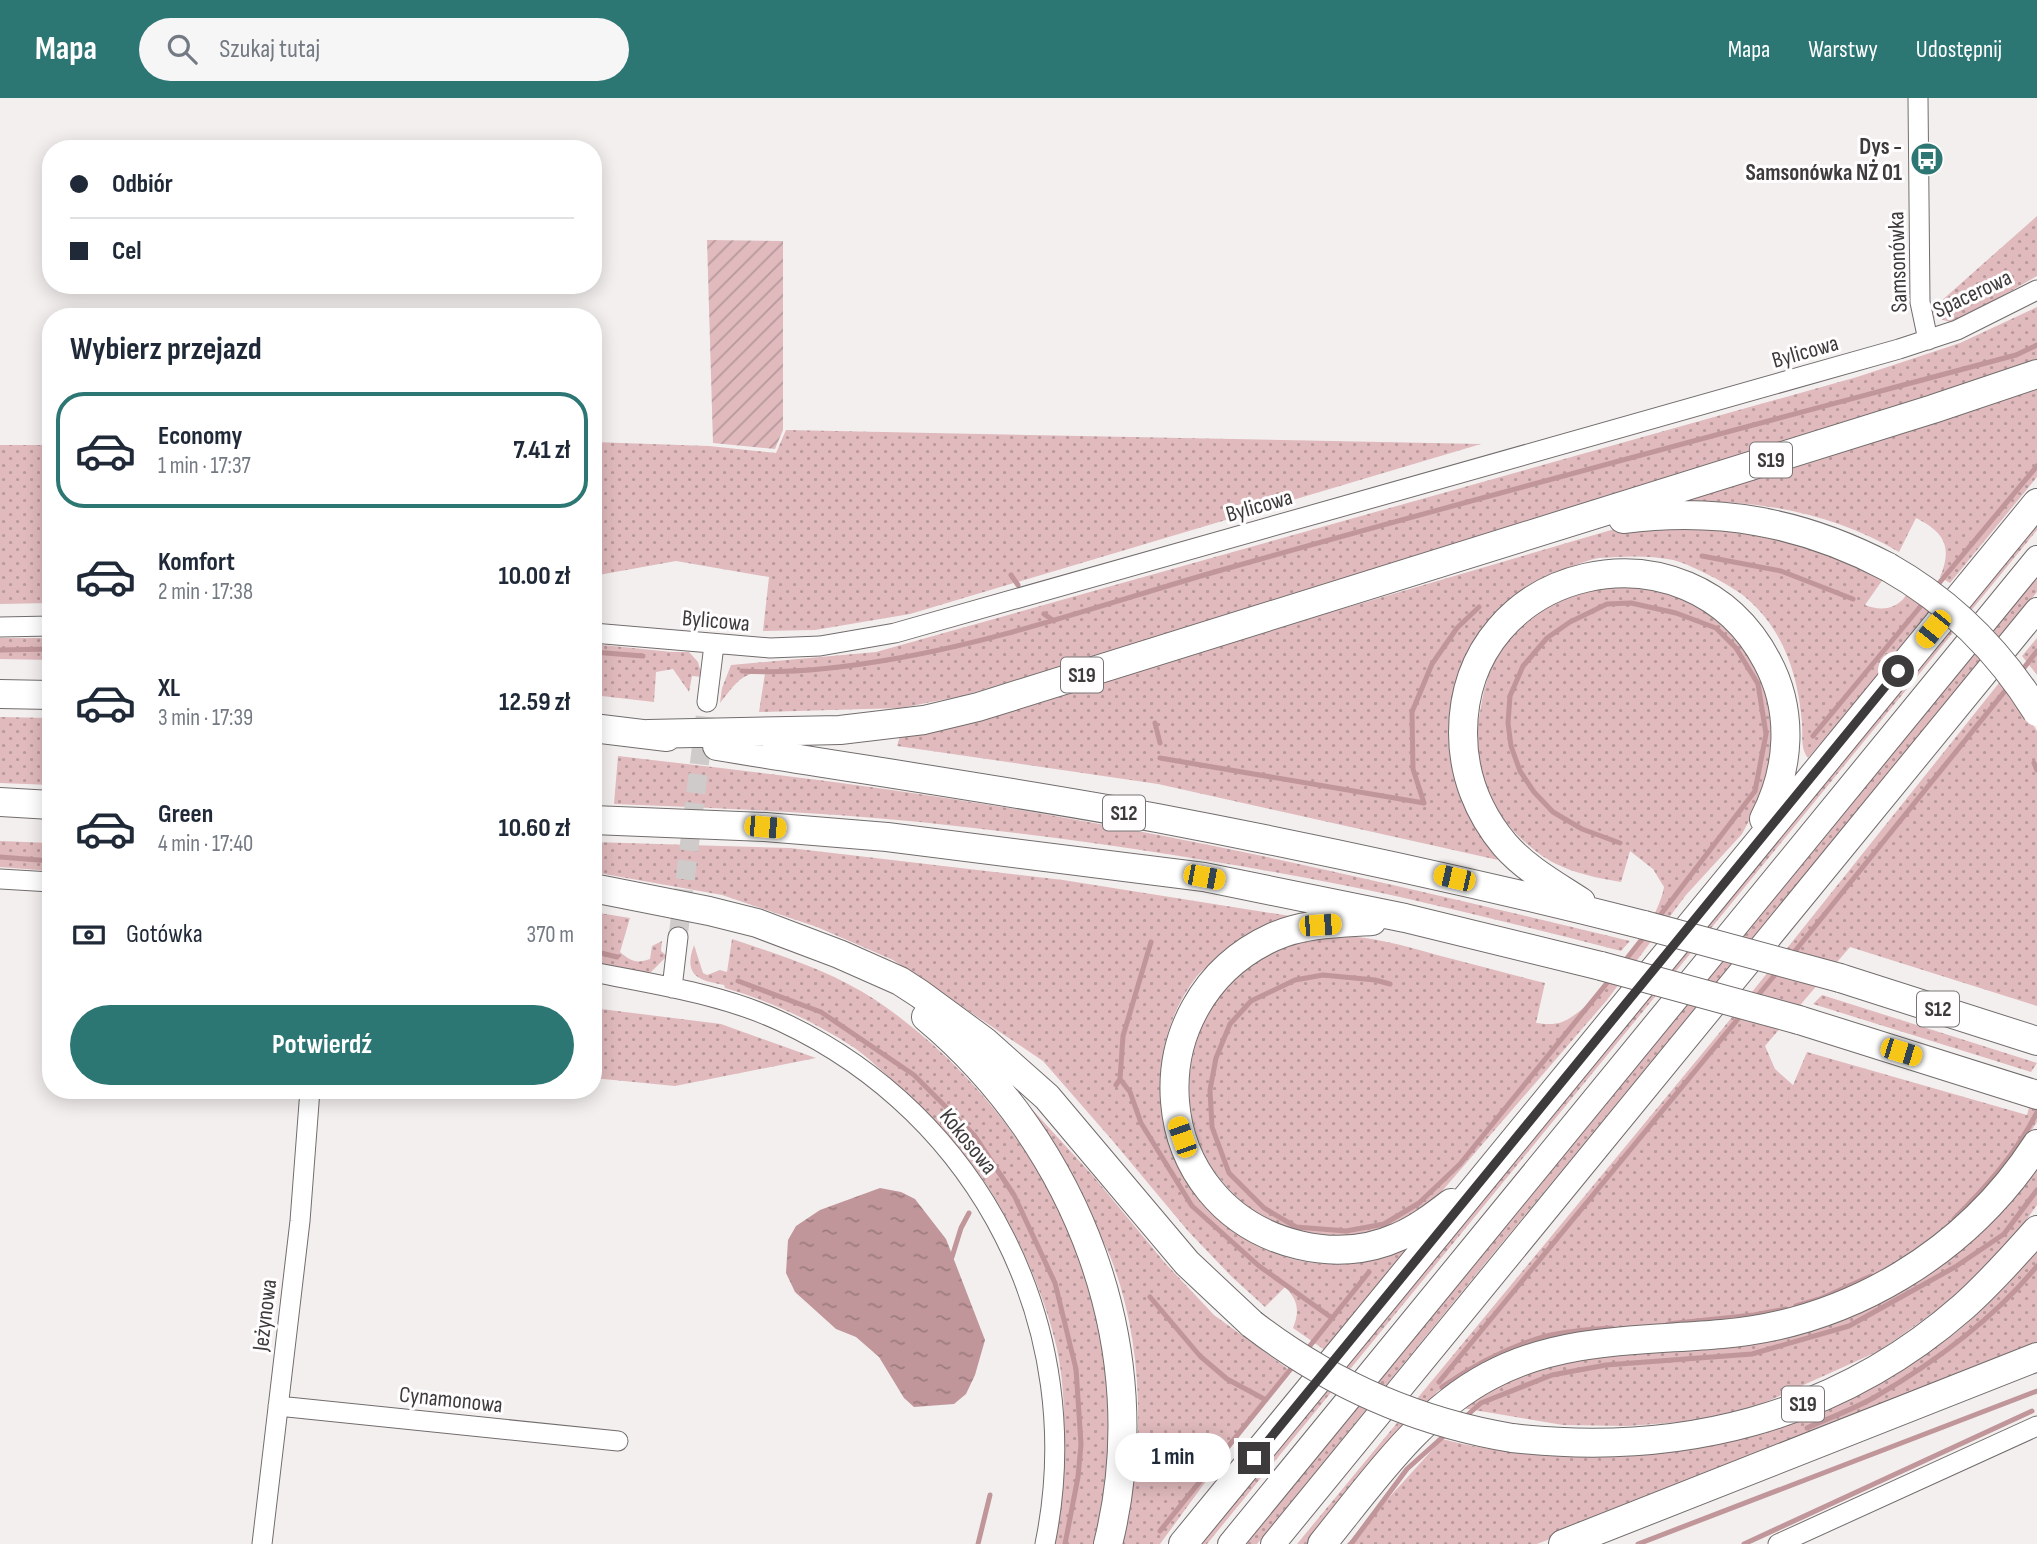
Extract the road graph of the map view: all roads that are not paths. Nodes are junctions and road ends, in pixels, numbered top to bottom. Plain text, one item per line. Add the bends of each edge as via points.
1 (1918, 98) edge
2 (2037, 290) edge
3 (1928, 340) junction
4 (2037, 374) edge
5 (2037, 503) edge
6 (1504, 543) junction
7 (2037, 558) edge
8 (2037, 610) edge
9 (42, 626) edge
10 (0, 627) edge
11 (602, 634) edge
12 (714, 645) junction
13 (0, 694) edge
14 (42, 695) edge
15 (708, 702) tunnel mouth
16 (2037, 712) edge
17 (602, 729) edge
18 (648, 734) junction
19 (0, 802) edge
20 (42, 805) edge
21 (602, 820) edge
22 (1741, 861) junction
23 (0, 879) edge
24 (42, 881) edge
25 (602, 890) edge
26 (1596, 913) junction
27 (1405, 918) junction
28 (678, 937) tunnel mouth
29 (865, 966) junction
30 (602, 974) edge
31 (672, 988) junction
32 (2037, 1041) edge
33 (2032, 1093) edge
34 (309, 1099) edge
35 (2037, 1144) edge
36 (1484, 1178) junction
37 (2037, 1230) edge
38 (2037, 1357) edge
39 (278, 1406) junction
40 (2037, 1426) edge
41 (618, 1441) dead end
42 (262, 1544) edge
43 (1045, 1544) edge
44 (1108, 1544) edge
45 (1183, 1544) edge
46 (1230, 1544) edge
47 (1273, 1544) edge
48 (1322, 1544) edge
49 (1563, 1544) edge
50 (1778, 1544) edge

1 - 3 street, Samsonówka via 1920,302
2 - 3 street, Spacerowa
3 - 12 street, Bylicowa via 895,633 820,646
4 - 6 highway, S19
5 - 22 highway
6 - 16 highway, bridge via 1622,519 1702,514 1799,530 1888,566 1936,598 1979,636
6 - 18 highway, S19 via 1048,686 924,720 840,730
7 - 46 main road
8 - 47 main road
9 - 10 street
11 - 12 street, Bylicowa
12 - 15 street
13 - 14 highway
17 - 18 highway, S12
18 - 26 highway, S12 via 1157,818 1433,873
19 - 20 highway
21 - 27 highway, S12 via 765,827 1073,859 1204,877
22 - 26 highway via 1777,791 1786,745 1779,690 1759,645 1721,604 1678,582 1628,572 1573,580 1519,611 1485,651 1466,701 1464,755 1479,805 1506,845 1529,868
22 - 36 highway
23 - 24 street
25 - 29 highway via 757,923
26 - 32 highway, S12, bridge via 1840,978
27 - 33 highway, S12, bridge via 1799,1020
27 - 36 highway via 1320,925 1275,936 1229,966 1194,1008 1181,1038 1174,1073 1177,1121 1198,1172 1229,1211 1282,1241 1307,1247 1331,1251 1363,1248 1397,1238
28 - 31 street
29 - 37 highway, S19, bridge via 900,981 940,1007 1029,1081 1063,1114 1187,1263 1252,1324 1312,1366 1371,1397 1436,1421 1512,1438 1580,1444 1671,1440 1799,1406 1862,1376 1920,1340 1978,1293
29 - 44 highway via 962,1049 993,1083 1054,1170 1087,1238 1113,1328 1122,1406 1121,1474
30 - 31 street, Kokosowa
31 - 43 street, Kokosowa via 738,1004 780,1021 852,1061 922,1121 981,1195 1023,1277 1048,1366 1056,1450
34 - 39 street, Jeżynowa
35 - 48 highway via 2000,1193 1961,1232 1901,1276 1850,1303 1746,1331 1564,1349 1490,1375 1419,1430
36 - 45 highway
38 - 49 highway
39 - 41 street, Cynamonowa
39 - 42 street, Jeżynowa
40 - 50 street

